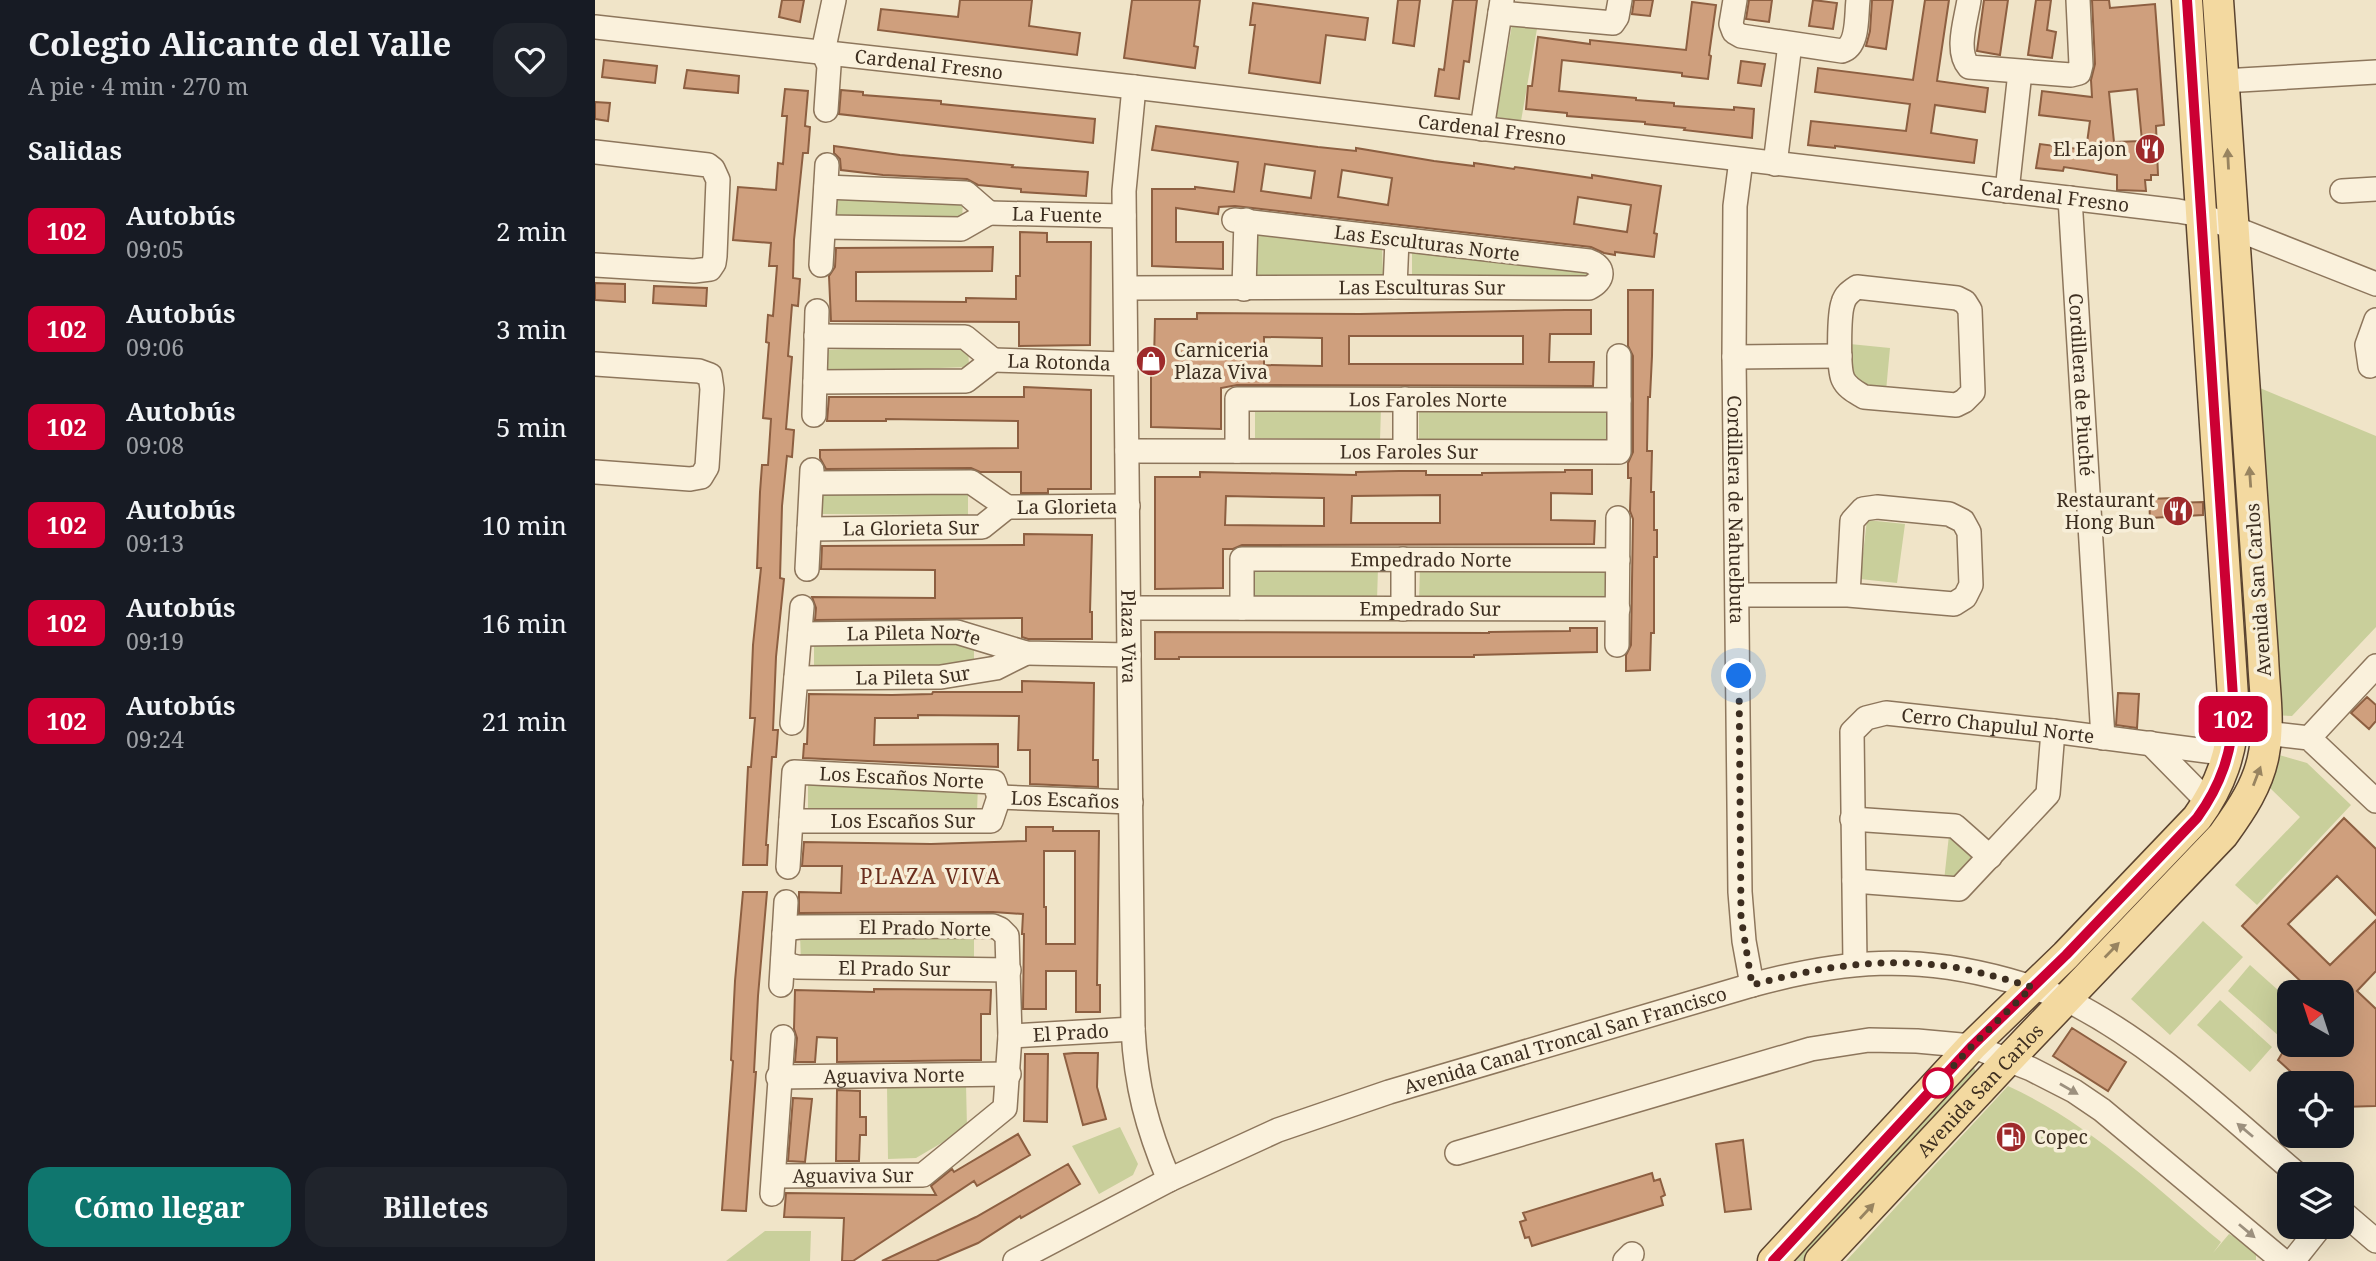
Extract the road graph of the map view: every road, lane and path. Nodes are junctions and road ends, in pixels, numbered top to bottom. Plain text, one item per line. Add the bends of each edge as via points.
1 (834, 0) edge
2 (1620, 0) edge
3 (1735, 0) edge
4 (1858, 0) edge
5 (1969, 0) edge
6 (2078, 0) edge
7 (2187, 0) edge
8 (2218, 0) edge
9 (1501, 6) edge
10 (595, 27) edge
11 (1790, 44) junction
12 (823, 52) junction
13 (2020, 72) junction
14 (2376, 72) edge
15 (2223, 81) junction
16 (1134, 87) junction
17 (826, 110) dead end
18 (1482, 129) junction
19 (595, 152) edge
20 (1741, 160) junction
21 (1775, 163) junction
22 (2376, 189) edge
23 (2007, 191) junction
24 (2342, 191) dead end
25 (2070, 198) junction
26 (989, 213) junction
27 (2201, 215) junction
28 (1125, 216) junction
29 (824, 227) junction
30 (2232, 227) junction
31 (1397, 240) junction
32 (595, 265) edge
33 (821, 265) dead end
34 (1598, 284) joint
35 (2376, 284) edge
36 (1395, 286) junction
37 (1126, 288) junction
38 (1244, 289) junction
39 (817, 311) dead end
40 (2376, 320) edge
41 (816, 336) junction
42 (1619, 356) dead end
43 (1840, 356) junction
44 (1734, 358) junction
45 (993, 360) junction
46 (595, 364) edge
47 (1126, 364) junction
48 (2370, 366) dead end
49 (815, 382) junction
50 (1405, 399) junction
51 (1619, 400) junction
52 (814, 415) dead end
53 (1127, 451) junction
54 (1405, 451) junction
55 (1237, 452) junction
56 (595, 472) edge
57 (1128, 506) junction
58 (1007, 507) junction
59 (1618, 518) dead end
60 (809, 529) junction
61 (1403, 559) junction
62 (1618, 560) junction
63 (807, 569) dead end
64 (1738, 595) junction
65 (1848, 595) junction
66 (802, 607) dead end
67 (1129, 608) junction
68 (1242, 608) junction
69 (1403, 609) junction
70 (1618, 609) junction
71 (800, 634) junction
72 (1617, 645) dead end
73 (1026, 653) junction
74 (1129, 655) junction
75 (2376, 666) edge
76 (796, 678) junction
77 (793, 723) dead end
78 (2053, 731) junction
79 (2266, 733) junction
80 (2103, 738) junction
81 (2309, 738) junction
82 (2150, 743) junction
83 (2229, 754) junction
84 (999, 797) junction
85 (2376, 801) edge
86 (1131, 802) junction
87 (2209, 802) junction
88 (1852, 819) junction
89 (790, 821) junction
90 (1990, 857) junction
91 (788, 867) dead end
92 (1854, 881) junction
93 (786, 902) dead end
94 (784, 934) junction
95 (783, 958) junction
96 (1855, 964) junction
97 (1009, 970) junction
98 (781, 985) dead end
99 (1752, 985) junction
100 (2032, 987) junction
101 (2065, 999) junction
102 (1133, 1029) junction
103 (1010, 1036) junction
104 (783, 1037) dead end
105 (1972, 1046) junction
106 (2008, 1060) junction
107 (1009, 1074) junction
108 (778, 1077) junction
109 (1457, 1153) dead end
110 (2283, 1162) edge
111 (1169, 1180) junction
112 (2354, 1223) edge
113 (2311, 1239) edge
114 (2376, 1241) edge
115 (1015, 1261) edge
116 (1773, 1261) edge
117 (1820, 1261) edge
118 (2283, 1261) edge
119 (2293, 1261) edge

1 - 12 street
2 - 9 street via 1613,23
3 - 11 street via 1734,32
4 - 11 street via 1849,49
5 - 13 street via 1964,61 1969,67
6 - 13 street via 2079,73
7 - 27 main road, Avenida San Carlos
8 - 15 main road, Avenida San Carlos
9 - 18 street
10 - 12 street, Cardenal Fresno
11 - 21 street
12 - 16 street, Cardenal Fresno
12 - 17 street via 829,66
13 - 23 street
14 - 15 street
30 -> 15 main road, Avenida San Carlos
16 - 18 street, Cardenal Fresno
16 - 28 street, Plaza Viva
18 - 20 street, Cardenal Fresno
19 - 32 street via 708,165 718,180 715,256 710,269
20 - 21 street, Cardenal Fresno
20 - 44 street, Cordillera de Nahuelbuta via 1735,206
21 - 23 street, Cardenal Fresno
22 - 24 street
23 - 25 street, Cardenal Fresno
25 - 27 street, Cardenal Fresno
25 - 80 street, Cordillera de Piuché
26 - 28 street, La Fuente
26 - 29 street via 961,229
26 - 29 street via 966,193 827,176
27 - 30 street, Cardenal Fresno
27 - 83 main road, Avenida San Carlos via 2234,712
28 - 37 street, Plaza Viva
29 - 33 street
30 - 35 street, Cardenal Fresno
79 -> 30 main road, Avenida San Carlos
31 - 34 street, Las Esculturas Norte via 1589,261 1602,270
31 - 36 street
31 - 38 street, Las Esculturas Norte via 1240,220
34 - 36 street, Las Esculturas Sur via 1589,288
36 - 38 street, Las Esculturas Sur
37 - 38 street, Las Esculturas Sur
37 - 47 street, Plaza Viva
39 - 41 street
40 - 48 street via 2367,345
41 - 45 street via 965,337
41 - 49 street
42 - 51 street
43 - 43 street via 1842,303 1857,287 1957,298 1970,310 1973,392 1956,405 1864,397 1843,380
43 - 44 street
44 - 64 street, Cordillera de Nahuelbuta
45 - 47 street, La Rotonda
45 - 49 street via 966,381
46 - 56 street via 699,371 710,376 712,389 708,467 701,477
47 - 53 street, Plaza Viva
49 - 52 street
50 - 51 street, Los Faroles Norte
50 - 54 street
50 - 55 street, Los Faroles Norte via 1237,399
51 - 54 street, Los Faroles Sur via 1619,452
53 - 55 street, Los Faroles Sur
53 - 57 street, Plaza Viva
54 - 55 street, Los Faroles Sur
57 - 58 street, La Glorieta
57 - 67 street, Plaza Viva
58 - 60 street, La Glorieta Sur via 982,527
58 - 60 street via 971,482 812,476
59 - 62 street
60 - 63 street
61 - 62 street, Empedrado Norte
61 - 68 street, Empedrado Norte via 1243,559
61 - 69 street
62 - 70 street
64 - 65 street
64 - 99 street, Cordillera de Nahuelbuta via 1741,917
65 - 65 street via 1852,521 1863,509 1949,514 1963,521 1969,532 1971,585 1965,597 1954,604
66 - 71 street
67 - 68 street, Empedrado Sur
67 - 74 street, Plaza Viva
68 - 69 street, Empedrado Sur
69 - 70 street, Empedrado Sur
70 - 72 street
71 - 73 street, La Pileta Norte via 957,632
71 - 76 street
73 - 74 street
73 - 76 street, La Pileta Sur via 996,668 941,677
74 - 86 street, Plaza Viva
75 - 81 street
76 - 77 street
78 - 80 street, Cerro Chapulul Norte
78 - 88 street, Cerro Chapulul Norte via 1887,713 1866,718 1852,732
78 - 90 street via 2049,793
79 - 81 street
101 -> 79 main road, Avenida San Carlos via 2223,835 2259,774
80 - 82 street, Cerro Chapulul Norte
81 - 85 street
82 - 83 street, Cerro Chapulul Norte
82 - 87 street
83 - 87 main road, Avenida San Carlos
84 - 86 street, Los Escaños
84 - 89 street, Los Escaños Sur via 991,821
84 - 89 street, Los Escaños Norte via 995,782 794,772
86 - 102 street, Plaza Viva
87 - 100 main road, Avenida San Carlos
88 - 90 street via 1955,826
88 - 92 street
89 - 91 street
90 - 92 street via 1959,889
92 - 96 street
93 - 94 street
94 - 95 street
94 - 97 street, El Prado Norte via 800,927 992,926 1007,936
95 - 97 street, El Prado Sur via 797,967
95 - 98 street
96 - 99 street, Avenida Canal Troncal San Francisco
96 - 100 street, Avenida Canal Troncal San Francisco via 1934,965
97 - 103 street, El Prado Norte
99 - 111 street, Avenida Canal Troncal San Francisco via 1333,1110
100 - 101 street, Avenida Canal Troncal San Francisco
100 - 105 main road, Avenida San Carlos
101 - 106 main road, Avenida San Carlos
110 -> 101 street, Avenida Canal Troncal San Francisco via 2156,1056
102 - 103 street, El Prado
102 - 111 street, Plaza Viva via 1144,1111
103 - 107 street, Aguaviva Sur
104 - 108 street
105 - 106 street
105 - 109 street via 1893,1040 1811,1049
105 - 116 main road, Avenida San Carlos
117 -> 106 main road, Avenida San Carlos
106 -> 118 street via 2102,1110
107 - 108 street, Aguaviva Norte
107 - 108 street, Aguaviva Sur via 1005,1108 923,1175 773,1185
111 - 115 street, Avenida Canal Troncal San Francisco
112 - 114 street
113 - 119 street

